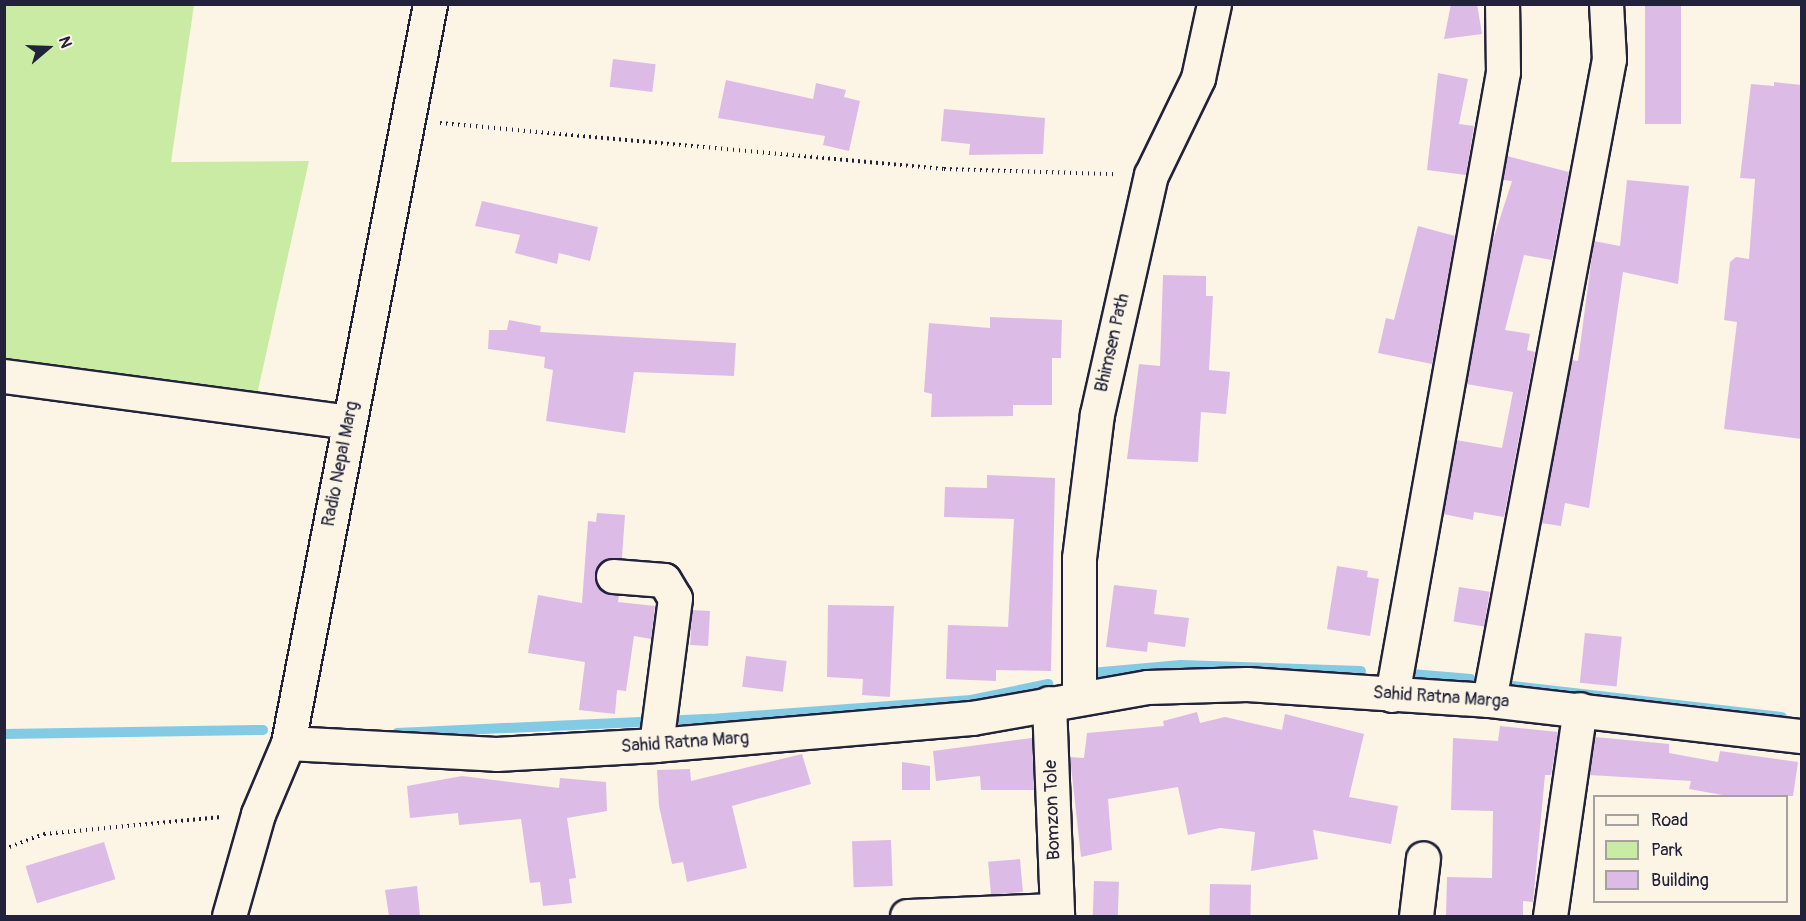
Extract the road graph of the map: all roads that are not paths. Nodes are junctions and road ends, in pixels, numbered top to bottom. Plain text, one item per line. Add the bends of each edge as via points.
1 (430, 4) edge
2 (1214, 4) edge
3 (1502, 4) edge
4 (1606, 4) edge
5 (4, 376) edge
6 (349, 422) junction
7 (613, 576) dead end
8 (1392, 695) junction
9 (1064, 700) junction
10 (1489, 700) junction
11 (1580, 709) junction
12 (1802, 736) edge
13 (288, 743) junction
14 (656, 745) junction
15 (1423, 858) dead end
16 (1056, 913) edge
17 (229, 916) edge
18 (907, 916) edge
19 (1416, 916) edge
20 (1550, 916) edge

1 - 6 street, Radio Nepal Marg
2 - 9 street, Bhimsen Path via 1198,78 1151,175 1097,414
3 - 8 street via 1503,72
4 - 10 street via 1610,59
5 - 6 street
6 - 13 street, Radio Nepal Marg
7 - 14 street via 664,580 675,598
8 - 9 street, Sahid Ratna Marga via 1247,684
8 - 10 street, Sahid Ratna Marga
9 - 14 street, Sahid Ratna Marg via 972,718
9 - 16 street, Bomzon Tole
10 - 11 street, Sahid Ratna Marga
11 - 12 street, Sahid Ratna Marga
11 - 20 street
13 - 14 street, Sahid Ratna Marg via 496,754
13 - 17 street, Radio Nepal Marg via 258,814
15 - 19 street
16 - 18 street

